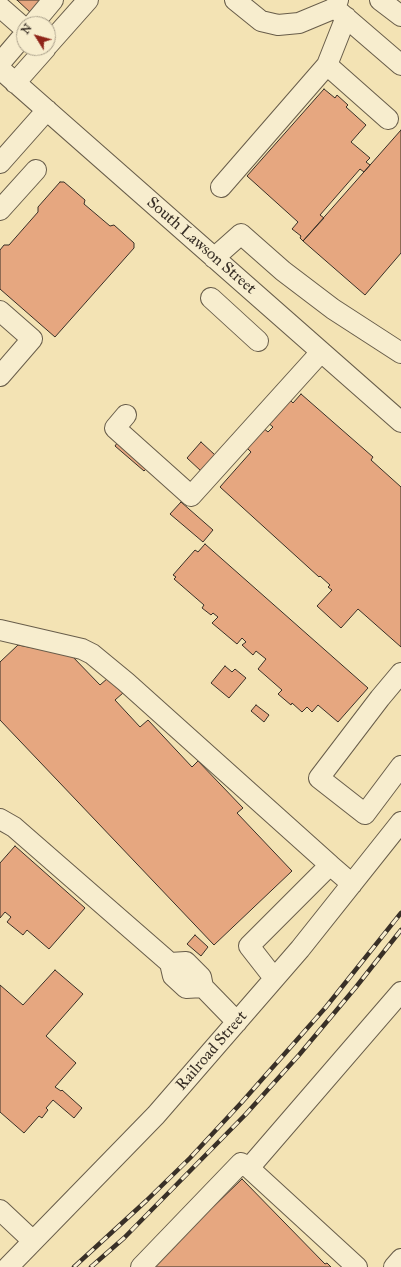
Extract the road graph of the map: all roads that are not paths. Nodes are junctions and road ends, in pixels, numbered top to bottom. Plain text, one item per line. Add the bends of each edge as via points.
1 (53, 0) edge
2 (88, 0) edge
3 (235, 0) edge
4 (380, 0) edge
5 (335, 6) edge
6 (0, 7) edge
7 (40, 16) edge
8 (401, 16) edge
9 (16, 21) edge
10 (56, 36) edge
11 (16, 44) edge
12 (39, 56) edge
13 (0, 63) edge
14 (327, 64) junction
15 (401, 65) edge
16 (0, 70) edge
17 (15, 82) junction
18 (47, 110) junction
19 (388, 119) dead end
20 (3, 154) edge
21 (36, 170) dead end
22 (221, 187) dead end
23 (0, 210) edge
24 (214, 258) junction
25 (211, 298) dead end
26 (0, 311) edge
27 (258, 341) dead end
28 (321, 352) junction
29 (401, 353) edge
30 (0, 376) edge
31 (126, 415) dead end
32 (401, 422) edge
33 (0, 630) edge
34 (401, 673) edge
35 (401, 766) edge
36 (369, 809) junction
37 (0, 819) edge
38 (398, 826) edge
39 (330, 865) junction
40 (352, 884) junction
41 (274, 978) junction
42 (401, 992) edge
43 (237, 1022) junction
44 (249, 1168) junction
45 (0, 1210) edge
46 (33, 1242) junction
47 (8, 1267) edge
48 (141, 1267) edge
49 (357, 1267) edge

1 - 7 street
2 - 10 street
3 - 5 street via 261,21 278,25 299,23
4 - 8 street
5 - 14 street
5 - 15 street
6 - 9 street
11 - 13 street
12 - 17 street
14 - 19 street
14 - 22 street
16 - 17 street, South Lawson Street
17 - 18 street, South Lawson Street
18 - 20 street
18 - 24 street, South Lawson Street
21 - 23 street
24 - 28 street, South Lawson Street
24 - 29 street via 241,234 332,309
25 - 27 street
26 - 30 street via 32,339
28 - 31 street via 191,496 114,428
28 - 32 street, South Lawson Street
33 - 39 street via 82,649 92,654
34 - 36 street via 319,778 365,814
35 - 36 street
36 - 38 street
37 - 43 street via 14,827 170,963 186,962 201,977 202,987
38 - 40 street, Railroad Street
39 - 40 street
39 - 41 street via 249,946
40 - 41 street, Railroad Street
41 - 43 street, Railroad Street
42 - 44 street
43 - 46 street, Railroad Street via 156,1115
44 - 48 street via 241,1163
44 - 49 street
45 - 46 street
46 - 47 street, Railroad Street

